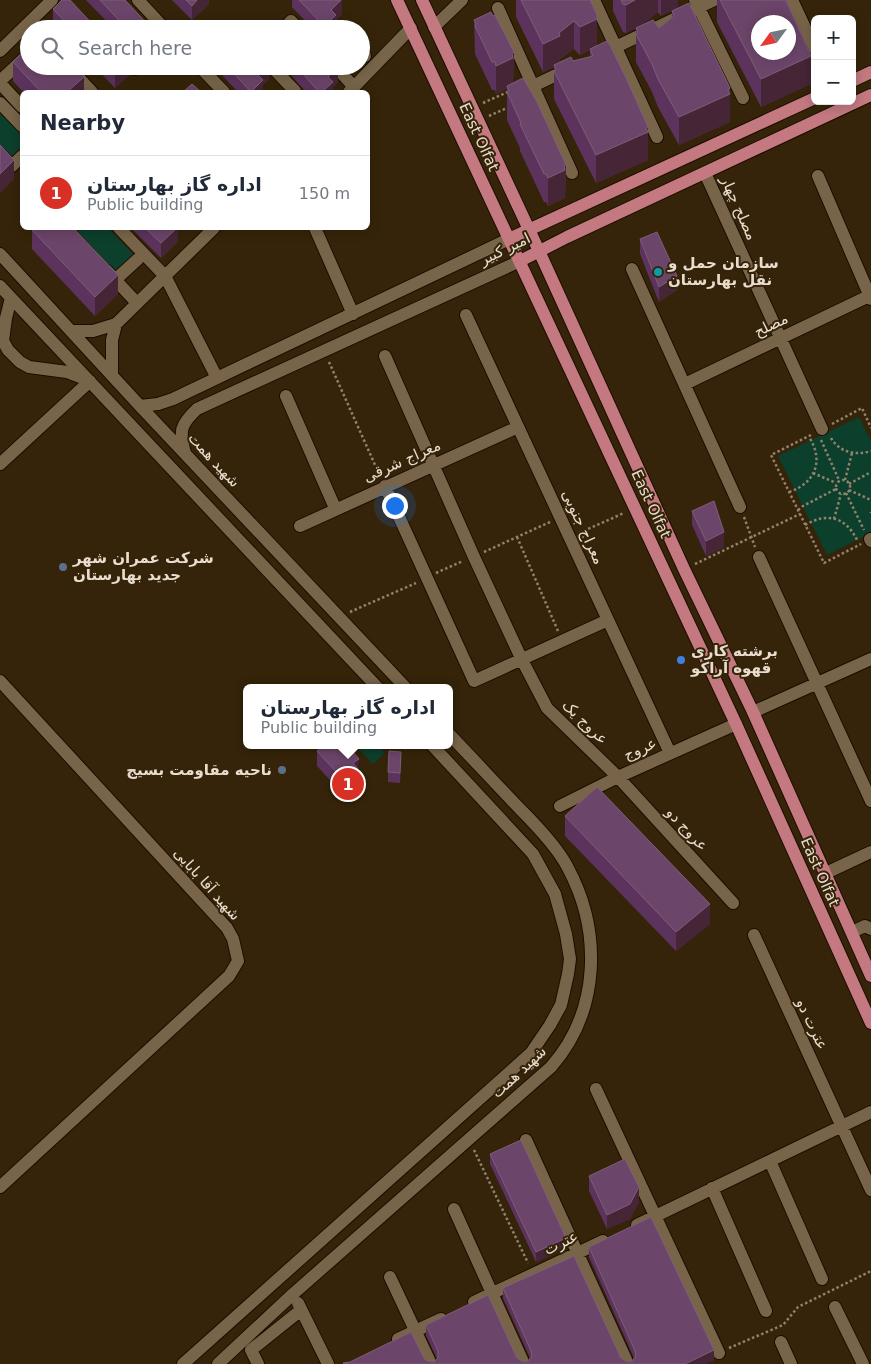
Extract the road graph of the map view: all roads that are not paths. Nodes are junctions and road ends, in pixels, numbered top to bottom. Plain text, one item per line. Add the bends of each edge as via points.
1 (52, 0) edge
2 (138, 0) edge
3 (397, 0) edge
4 (422, 0) edge
5 (462, 0) edge
6 (594, 0) edge
7 (714, 0) edge
8 (792, 0) edge
9 (697, 4) edge
10 (498, 8) dead end
11 (36, 20) edge
12 (157, 20) edge
13 (434, 27) junction
14 (411, 28) junction
15 (20, 35) edge
16 (811, 40) edge
17 (616, 47) junction
18 (0, 51) edge
19 (20, 63) edge
20 (370, 71) edge
21 (871, 72) edge
22 (76, 75) edge
23 (208, 75) edge
24 (280, 75) edge
25 (341, 75) edge
26 (366, 75) edge
27 (856, 79) edge
28 (0, 82) edge
29 (532, 84) junction
30 (90, 90) edge
31 (222, 90) edge
32 (294, 90) edge
33 (352, 90) edge
34 (871, 95) edge
35 (743, 98) dead end
36 (811, 100) edge
37 (0, 103) edge
38 (20, 105) edge
39 (20, 124) edge
40 (657, 136) dead end
41 (0, 154) edge
42 (20, 158) edge
43 (572, 173) dead end
44 (705, 173) junction
45 (818, 176) dead end
46 (529, 229) junction
47 (121, 230) edge
48 (210, 230) edge
49 (316, 230) edge
50 (509, 239) junction
51 (539, 251) junction
52 (0, 254) edge
53 (96, 259) edge
54 (138, 259) dead end
55 (520, 261) junction
56 (632, 269) dead end
57 (165, 276) junction
58 (115, 280) junction
59 (0, 286) edge
60 (870, 296) edge
61 (11, 298) junction
62 (138, 303) junction
63 (353, 314) junction
64 (466, 315) dead end
65 (116, 324) junction
66 (71, 331) junction
67 (780, 338) junction
68 (385, 356) dead end
69 (112, 374) junction
70 (217, 378) junction
71 (90, 381) junction
72 (685, 384) junction
73 (286, 396) dead end
74 (140, 406) junction
75 (518, 427) junction
76 (823, 432) road end
77 (185, 453) junction
78 (0, 464) edge
79 (433, 465) junction
80 (385, 486) junction
81 (740, 507) road end
82 (335, 508) junction
83 (300, 526) dead end
84 (759, 558) road end
85 (608, 620) junction
86 (871, 659) edge
87 (522, 660) junction
88 (0, 681) edge
89 (818, 683) junction
90 (374, 684) edge
91 (402, 684) edge
92 (752, 712) junction
93 (736, 724) junction
94 (453, 738) edge
95 (436, 749) edge
96 (670, 754) junction
97 (618, 777) junction
98 (871, 801) edge
99 (560, 806) dead end
100 (871, 852) edge
101 (826, 873) junction
102 (733, 903) dead end
103 (871, 929) edge
104 (852, 932) junction
105 (754, 935) dead end
106 (871, 976) edge
107 (871, 1023) edge
108 (596, 1089) dead end
109 (871, 1112) edge
110 (841, 1126) junction
111 (526, 1140) dead end
112 (426, 1147) junction
113 (770, 1161) junction
114 (441, 1164) junction
115 (0, 1187) edge
116 (712, 1188) junction
117 (871, 1190) edge
118 (454, 1209) dead end
119 (655, 1216) junction
120 (629, 1228) edge
121 (612, 1236) edge
122 (577, 1253) junction
123 (390, 1277) dead end
124 (822, 1279) dead end
125 (293, 1294) junction
126 (492, 1294) junction
127 (466, 1306) edge
128 (835, 1307) dead end
129 (301, 1310) junction
130 (766, 1311) dead end
131 (449, 1314) edge
132 (415, 1331) junction
133 (781, 1342) dead end
134 (389, 1343) edge
135 (719, 1353) road end
136 (183, 1364) edge
137 (218, 1364) edge
138 (258, 1364) edge
139 (328, 1364) edge
140 (431, 1364) edge
141 (524, 1364) edge
142 (628, 1364) edge
143 (791, 1364) edge
144 (863, 1364) edge

1 - 11 street
2 - 12 street
3 - 14 main road, East Olfat
4 - 13 main road, East Olfat
5 - 13 street
6 - 17 street
7 - 9 street
8 - 16 street
9 - 17 street
9 - 35 street
10 - 29 street
13 - 46 main road, East Olfat
14 - 20 street
14 - 50 main road, East Olfat
15 - 18 street
17 - 29 street
17 - 40 street
19 - 28 street
21 - 27 main road
22 - 30 street
23 - 31 street
24 - 32 street
25 - 33 street
26 - 33 street
28 - 38 street
29 - 43 street
34 - 44 main road, امیر کبیر
36 - 46 main road, امیر کبیر
37 - 39 street
41 - 42 street via 12,166
44 - 51 main road, امیر کبیر
44 - 67 street, مصلح چهار
45 - 60 street
46 - 50 main road, امیر کبیر
46 - 51 main road, East Olfat
47 - 57 street
48 - 57 street
49 - 63 street
50 - 55 main road, East Olfat
50 - 63 street, امیر کبیر
51 - 55 main road, امیر کبیر
51 - 92 main road, East Olfat
52 - 66 street, شهید همت
53 - 58 street
54 - 58 street
55 - 77 street, امیر کبیر via 197,409 181,428
55 - 93 main road, East Olfat
56 - 72 street
57 - 62 street
57 - 70 street
58 - 62 street
59 - 61 street
60 - 67 street, مصلح
61 - 71 street
61 - 71 street via 3,341 14,356 29,367 67,372
62 - 65 street
63 - 70 street, امیر کبیر
64 - 75 street, معراج جنوبی
65 - 66 street via 93,331
65 - 69 street via 112,340
66 - 69 street, شهید همت
67 - 72 street, مصلح
67 - 76 street, مصلح چهار
68 - 79 street, عروج یک
69 - 74 street, شهید همت
70 - 74 street, امیر کبیر via 165,402
71 - 78 street
71 - 90 street
72 - 81 street
73 - 82 street
74 - 77 street, شهید همت
75 - 79 street, معراج شرقی
75 - 85 street, معراج جنوبی
77 - 91 street, شهید همت
79 - 80 street, معراج شرقی
79 - 87 street, عروج یک
80 - 82 street, معراج شرقی
80 - 87 street via 474,680
82 - 83 street, معراج شرقی
84 - 89 street
85 - 87 street
85 - 96 street, معراج جنوبی
86 - 89 street
87 - 97 street, عروج یک via 547,708
88 - 115 street, شهید آقا بابایی via 227,928 238,961 229,976
89 - 92 street
89 - 98 street
92 - 101 main road, East Olfat
93 - 96 street, عروج
93 - 107 main road, East Olfat
94 - 114 street, شهید همت via 540,830 568,867 588,921 592,966 588,996 576,1030 562,1054
95 - 112 street, شهید همت via 533,854 556,894 570,959 561,1005 532,1053
96 - 97 street, عروج
97 - 99 street, عروج
97 - 102 street, عروج دو
100 - 101 street
101 - 104 main road, East Olfat
103 - 104 street via 865,926
104 - 106 main road, East Olfat
105 - 110 street, عترت دو
108 - 119 street
109 - 110 street
110 - 113 street
110 - 117 street, عترت دو
111 - 122 street
112 - 114 street
112 - 136 street, شهید همت
113 - 116 street
113 - 124 street
114 - 125 street, شهید همت
116 - 119 street
116 - 130 street
118 - 126 street
119 - 120 street
119 - 135 street
121 - 122 street, عترت
122 - 126 street, عترت
122 - 142 street
123 - 132 street
125 - 129 street
125 - 137 street, شهید همت
126 - 127 street, عترت
126 - 141 street
128 - 144 street
129 - 138 street via 251,1350
129 - 139 street
131 - 132 street
132 - 134 street
132 - 140 street
133 - 143 street

